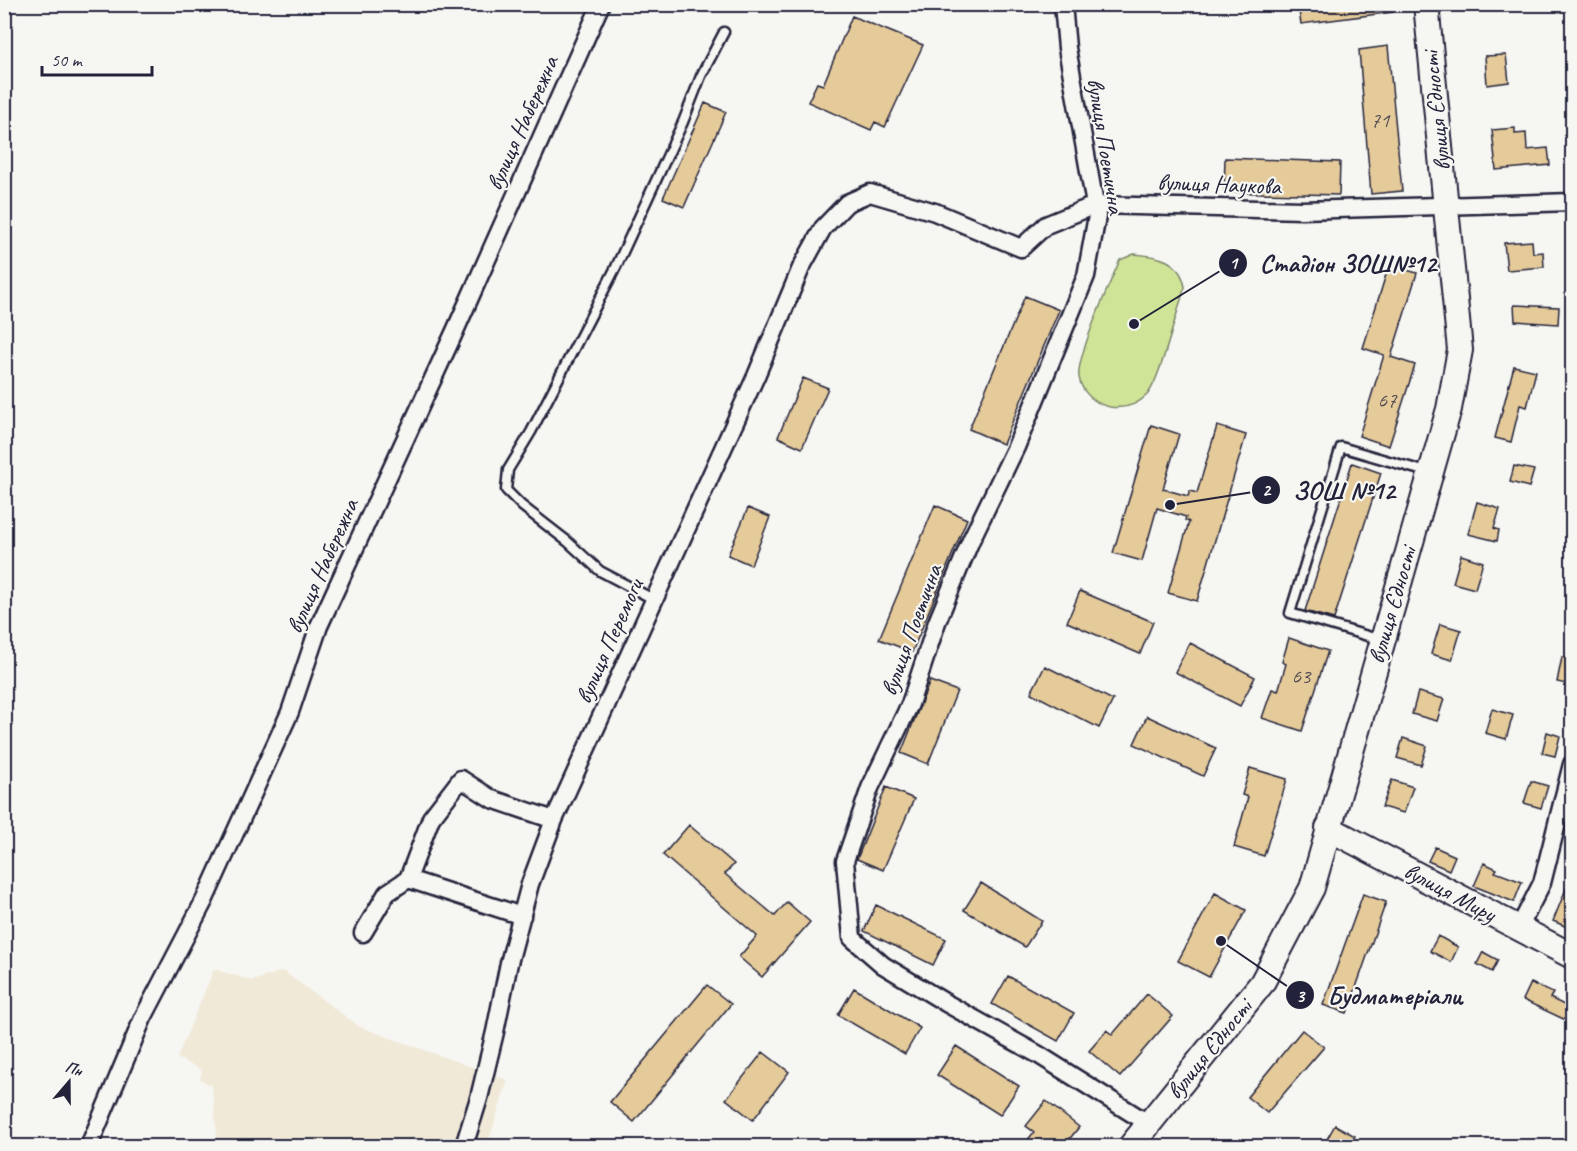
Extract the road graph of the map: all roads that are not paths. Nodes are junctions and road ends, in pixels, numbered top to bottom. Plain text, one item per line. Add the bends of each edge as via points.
1 (602, 4) edge
2 (1063, 4) edge
3 (1426, 4) edge
4 (723, 32) dead end
5 (870, 193) joint
6 (1572, 202) edge
7 (1095, 204) junction
8 (1446, 206) junction
9 (1430, 473) junction
10 (653, 599) junction
11 (1382, 640) junction
12 (1572, 764) edge
13 (554, 820) junction
14 (1328, 828) junction
15 (408, 879) junction
16 (522, 916) junction
17 (1519, 928) junction
18 (363, 933) dead end
19 (1572, 956) edge
20 (1149, 1124) junction
21 (89, 1146) edge
22 (464, 1146) edge
23 (1131, 1146) edge

1 - 21 street, вулиця Набережна via 319,626 290,712 204,902 143,1018
2 - 7 street, вулиця Поетична via 1067,48
3 - 8 street, вулиця Єдності
4 - 10 lane via 616,267 508,470 506,490 522,506 600,571
5 - 7 street, вулиця Наукова via 935,212 1022,248 1046,225
5 - 10 street, вулиця Перемоги via 847,203 823,228 801,268 756,376
6 - 8 street, вулиця Наукова
7 - 8 street, вулиця Наукова via 1302,210
7 - 20 street, вулиця Поетична via 1097,216 1086,276 1016,447 937,622 910,704 870,788 845,861 852,938 883,965
8 - 9 street, вулиця Єдності via 1460,350 1449,409
9 - 11 street, вулиця Єдності
9 - 11 lane via 1341,447 1290,613
10 - 13 street, вулиця Перемоги
11 - 14 street, вулиця Єдності
12 - 17 street via 1542,883
13 - 15 street via 492,799 461,779 430,818
13 - 16 street, вулиця Перемоги
14 - 17 street, вулиця Миру
14 - 20 street, вулиця Єдності via 1312,888 1262,982
15 - 16 street
15 - 18 street via 387,893
16 - 22 street, вулиця Перемоги
17 - 19 street, вулиця Миру
20 - 23 street, вулиця Єдності

